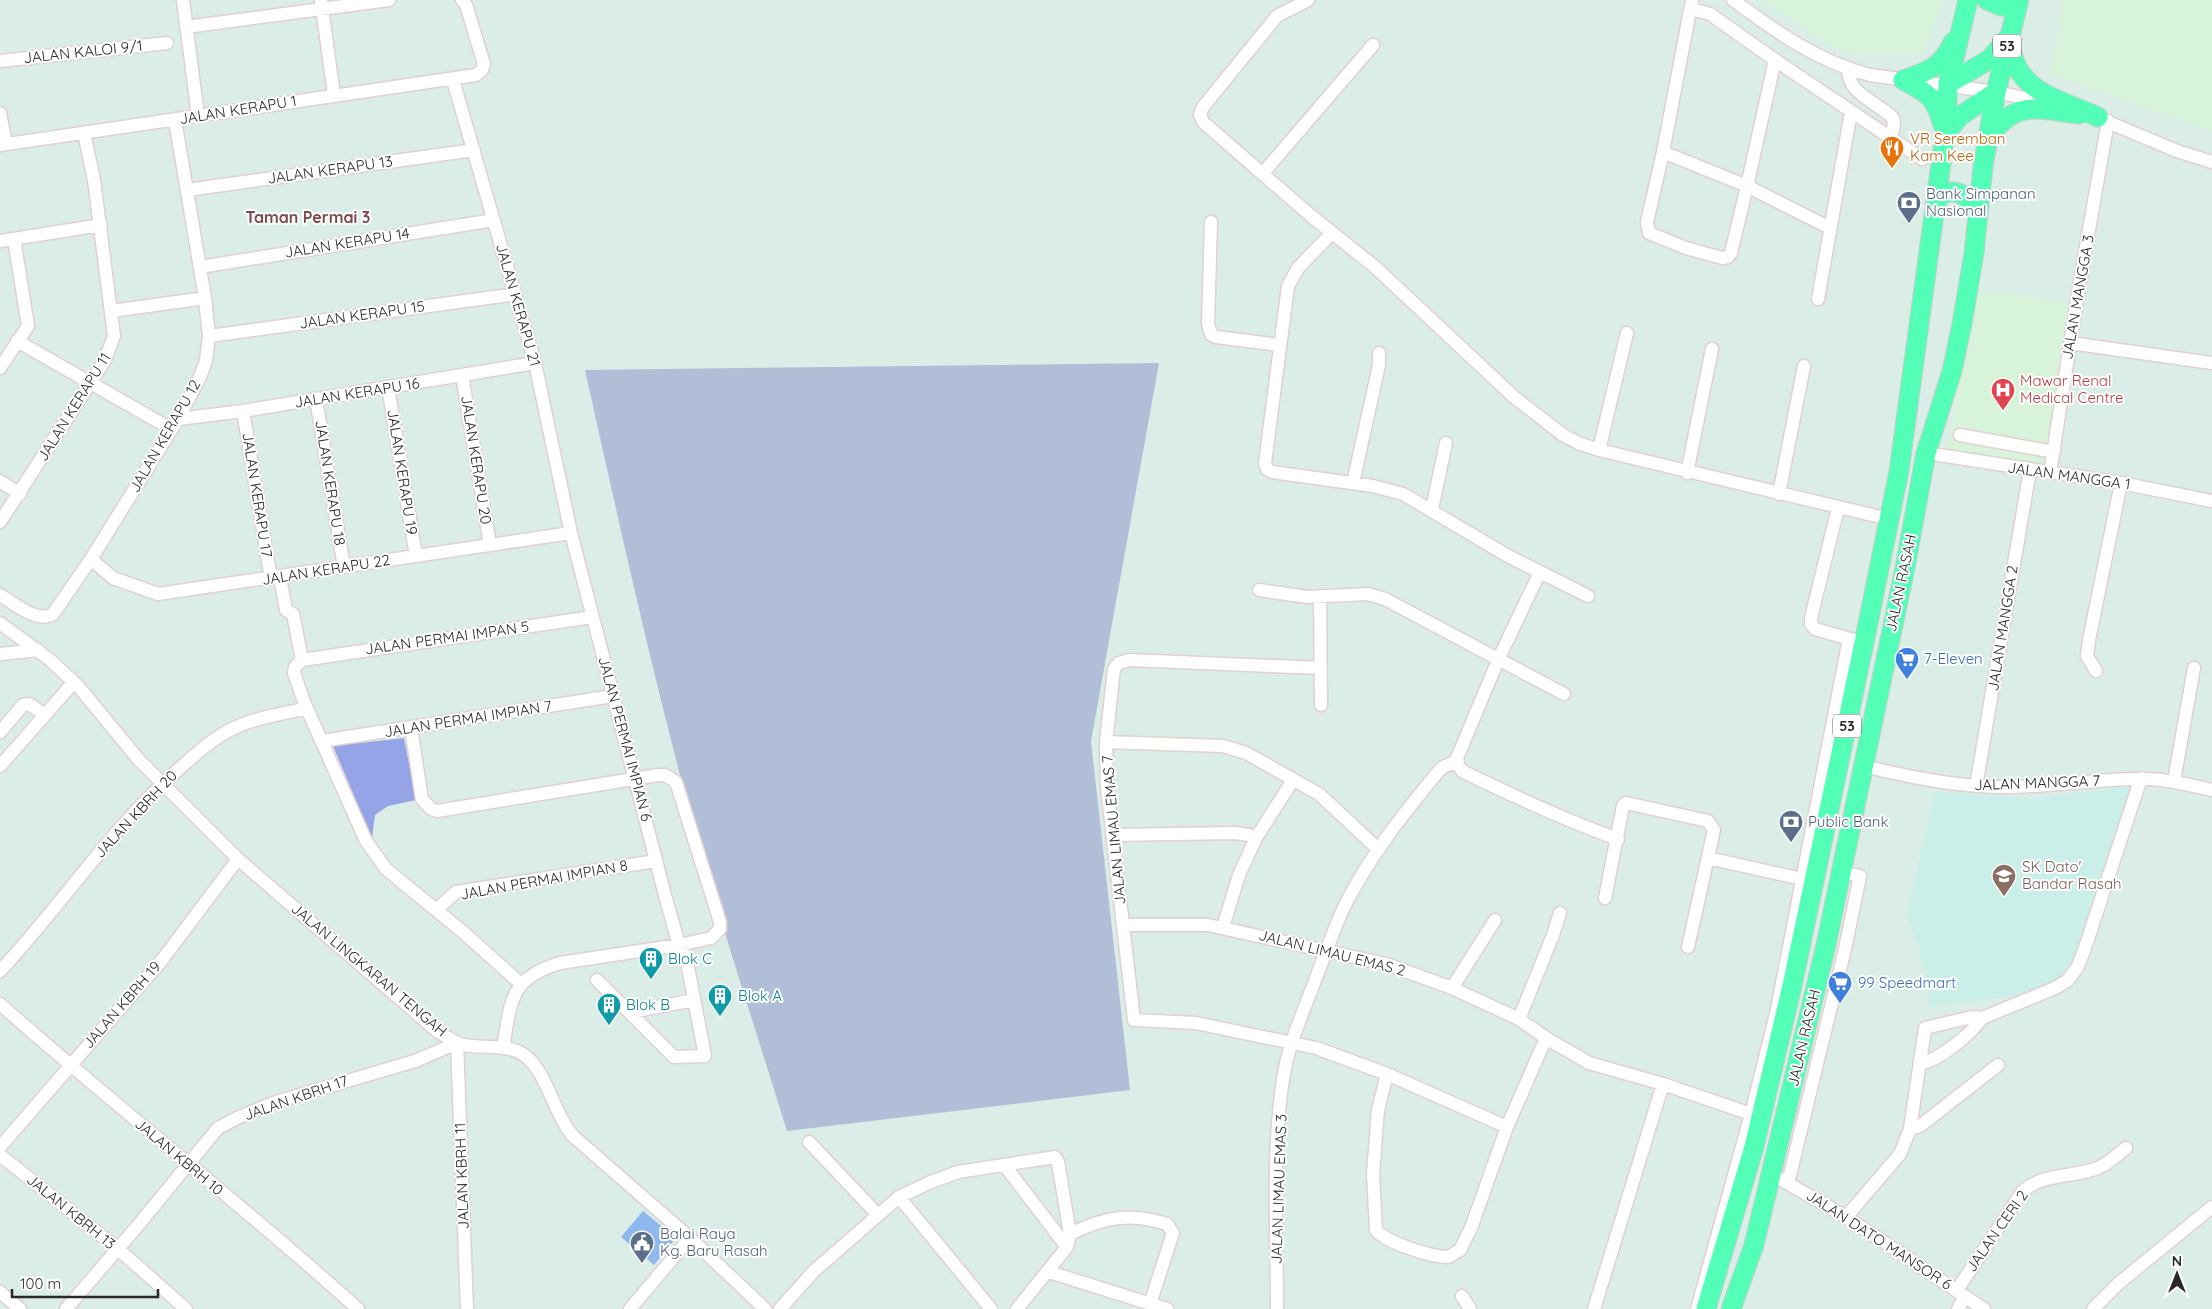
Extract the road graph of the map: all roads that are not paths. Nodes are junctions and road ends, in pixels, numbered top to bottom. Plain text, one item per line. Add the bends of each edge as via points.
1 (183, 0) edge
2 (389, 0) edge
3 (462, 0) edge
4 (1308, 0) edge
5 (1732, 0) edge
6 (1968, 0) edge
7 (1987, 0) edge
8 (2018, 2) edge
9 (322, 4) edge
10 (1692, 4) edge
11 (186, 27) junction
12 (1960, 28) junction
13 (2010, 36) junction
14 (167, 43) dead end
15 (1373, 46) dead end
16 (1775, 60) junction
17 (0, 61) edge
18 (1848, 69) junction
19 (453, 80) junction
20 (1904, 80) junction
21 (1948, 84) junction
22 (1996, 92) junction
23 (334, 95) junction
24 (0, 112) edge
25 (1851, 112) junction
26 (198, 116) junction
27 (2103, 119) junction
28 (175, 120) junction
29 (84, 133) junction
30 (1945, 134) junction
31 (1891, 138) junction
32 (1988, 138) junction
33 (3, 145) edge
34 (474, 150) junction
35 (1663, 152) junction
36 (1922, 159) dead end
37 (2212, 162) edge
38 (1263, 173) junction
39 (1747, 186) junction
40 (187, 190) junction
41 (1936, 202) junction
42 (1977, 212) junction
43 (494, 220) junction
44 (1212, 222) dead end
45 (101, 225) junction
46 (1830, 228) junction
47 (1332, 233) junction
48 (14, 239) junction
49 (0, 241) edge
50 (200, 267) junction
51 (516, 294) junction
52 (206, 298) junction
53 (1818, 299) dead end
54 (112, 311) junction
55 (1627, 333) dead end
56 (209, 336) junction
57 (17, 341) junction
58 (2070, 343) junction
59 (1280, 345) junction
60 (1712, 349) dead end
61 (1379, 353) dead end
62 (535, 363) junction
63 (2212, 364) edge
64 (1804, 366) dead end
65 (0, 368) edge
66 (462, 375) junction
67 (89, 382) junction
68 (388, 387) junction
69 (316, 399) junction
70 (243, 411) junction
71 (174, 424) junction
72 (1960, 435) dead end
73 (1446, 443) dead end
74 (1599, 450) junction
75 (2054, 452) junction
76 (1926, 454) junction
77 (2030, 470) junction
78 (1687, 473) junction
79 (2050, 473) junction
80 (0, 481) edge
81 (1353, 483) junction
82 (2121, 483) junction
83 (20, 494) junction
84 (1779, 494) junction
85 (2212, 502) edge
86 (1838, 508) junction
87 (1432, 509) junction
88 (1889, 519) junction
89 (0, 522) edge
90 (571, 533) junction
91 (490, 545) junction
92 (416, 556) junction
93 (91, 559) junction
94 (344, 567) junction
95 (1540, 572) junction
96 (275, 578) junction
97 (1259, 590) dead end
98 (0, 595) edge
99 (1320, 596) junction
100 (1588, 596) dead end
101 (592, 617) junction
102 (0, 623) edge
103 (1857, 641) junction
104 (38, 650) junction
105 (0, 654) edge
106 (1499, 658) junction
107 (302, 660) junction
108 (1321, 668) junction
109 (2194, 668) dead end
110 (2096, 670) dead end
111 (74, 682) junction
112 (1564, 694) dead end
113 (613, 696) junction
114 (1321, 705) dead end
115 (307, 708) junction
116 (45, 715) junction
117 (411, 728) junction
118 (0, 732) edge
119 (322, 741) junction
120 (1106, 742) junction
121 (1457, 761) junction
122 (0, 766) edge
123 (1863, 766) junction
124 (2141, 778) junction
125 (635, 779) junction
126 (1294, 780) junction
127 (2174, 781) junction
128 (162, 784) junction
129 (1976, 786) junction
130 (2212, 790) edge
131 (1112, 835) junction
132 (1256, 838) junction
133 (1618, 839) junction
134 (1378, 849) junction
135 (1708, 858) junction
136 (238, 859) junction
137 (656, 861) junction
138 (1802, 879) junction
139 (1605, 898) dead end
140 (436, 910) junction
141 (1560, 913) dead end
142 (1495, 920) dead end
143 (1123, 925) junction
144 (1223, 927) junction
145 (680, 945) junction
146 (1688, 947) dead end
147 (1325, 950) junction
148 (0, 971) edge
149 (598, 980) dead end
150 (521, 984) junction
151 (1452, 988) junction
152 (694, 1000) junction
153 (0, 1004) edge
154 (631, 1012) junction
155 (1982, 1018) junction
156 (1519, 1019) junction
157 (1546, 1038) junction
158 (1291, 1042) junction
159 (458, 1043) junction
160 (503, 1048) junction
161 (1920, 1063) junction
162 (1998, 1065) dead end
163 (69, 1066) junction
164 (1387, 1074) junction
165 (1663, 1084) junction
166 (1751, 1114) junction
167 (1507, 1127) junction
168 (1910, 1129) junction
169 (809, 1142) dead end
170 (0, 1147) edge
171 (2126, 1148) dead end
172 (0, 1155) edge
173 (189, 1164) junction
174 (1005, 1166) junction
175 (1780, 1179) junction
176 (899, 1197) junction
177 (2212, 1207) edge
178 (878, 1215) junction
179 (1846, 1217) junction
180 (1070, 1234) junction
181 (690, 1238) junction
182 (1067, 1247) junction
183 (118, 1249) junction
184 (1049, 1272) junction
185 (0, 1292) edge
186 (1961, 1293) junction
187 (1462, 1296) dead end
188 (1150, 1304) junction
189 (20, 1309) edge
190 (66, 1309) edge
191 (186, 1309) edge
192 (358, 1309) edge
193 (466, 1309) edge
194 (630, 1309) edge
195 (765, 1309) edge
196 (780, 1309) edge
197 (991, 1309) edge
198 (1017, 1309) edge
199 (1167, 1309) edge
200 (1277, 1309) edge
201 (1470, 1309) edge
202 (1594, 1309) edge
203 (1697, 1309) edge
204 (1706, 1309) edge
205 (1731, 1309) edge
206 (1958, 1309) edge
207 (1984, 1309) edge
208 (2093, 1309) edge

1 - 11 street
2 - 9 street
3 - 19 street, JALAN KERAPU 1 via 484,64 476,75
4 - 38 street via 1277,16 1201,110 1203,122
5 - 18 street via 1819,57
6 - 12 highway, JALAN RASAH / 53
7 - 8 highway via 2001,6
8 - 13 highway, JALAN RASAH / 53
9 - 11 street
9 - 23 street
10 - 16 street
10 - 35 street
11 - 26 street
12 - 20 highway via 1946,57 1927,72
12 - 21 highway, JALAN RASAH / 53
13 - 21 highway via 1990,59
13 - 22 highway, JALAN RASAH / 53
13 - 27 highway via 2012,57 2026,81
14 - 17 street, JALAN KALOI 9/1
15 - 38 street
16 - 25 street
16 - 39 street
18 - 20 street
18 - 31 street via 1849,78 1859,93 1893,118
19 - 23 street, JALAN KERAPU 1
19 - 34 street, JALAN KERAPU 21
20 - 21 street
20 - 30 highway via 1932,97 1939,109
21 - 22 street
21 - 30 highway, JALAN RASAH / 53
22 - 27 street via 2027,97
22 - 30 highway via 1960,116
22 - 32 highway, JALAN RASAH / 53
23 - 26 street, JALAN KERAPU 1
24 - 33 street
25 - 31 street
25 - 46 street
26 - 28 street, JALAN KERAPU 1
27 - 32 highway via 2030,108 2009,115
27 - 37 street via 2177,151
27 - 58 street, JALAN MANGGA 3
28 - 29 street, JALAN KERAPU 1
28 - 40 street, JALAN KERAPU 12
29 - 33 street, JALAN KERAPU 1
29 - 45 street, JALAN KERAPU 11
30 - 41 highway, JALAN RASAH / 53
31 - 36 street
32 - 42 highway, JALAN RASAH / 53
34 - 40 street, JALAN KERAPU 13
34 - 43 street, JALAN KERAPU 21
35 - 39 street
35 - 39 street via 1646,226 1652,236 1722,258 1728,257
38 - 47 street
39 - 46 street
40 - 50 street, JALAN KERAPU 12
41 - 42 highway via 1942,194 1954,191 1966,197
41 - 88 highway, JALAN RASAH / 53 via 1899,471
42 - 76 highway, JALAN RASAH / 53 via 1962,324 1952,371
43 - 50 street, JALAN KERAPU 14
43 - 51 street, JALAN KERAPU 21
44 - 59 street via 1208,324 1211,334
45 - 48 street
45 - 54 street, JALAN KERAPU 11
46 - 53 street
47 - 59 street via 1293,274 1285,299
47 - 74 street via 1375,267 1514,397 1563,435
48 - 49 street
48 - 57 street via 28,326
50 - 52 street, JALAN KERAPU 12
51 - 56 street, JALAN KERAPU 15
51 - 62 street, JALAN KERAPU 21
52 - 54 street
52 - 56 street, JALAN KERAPU 12
54 - 67 street, JALAN KERAPU 11 via 114,336 105,360
55 - 74 street
56 - 71 street, JALAN KERAPU 12 via 203,369
57 - 65 street
57 - 67 street
58 - 63 street
58 - 75 street, JALAN MANGGA 3
59 - 81 street via 1265,463 1267,469
60 - 78 street
61 - 81 street
62 - 66 street, JALAN KERAPU 16
62 - 90 street, JALAN KERAPU 21
64 - 84 street
66 - 68 street, JALAN KERAPU 16
66 - 91 street, JALAN KERAPU 20
67 - 71 street
67 - 83 street, JALAN KERAPU 11
68 - 69 street, JALAN KERAPU 16
68 - 92 street, JALAN KERAPU 19
69 - 70 street, JALAN KERAPU 16
69 - 94 street, JALAN KERAPU 18
70 - 71 street, JALAN KERAPU 16
70 - 96 street, JALAN KERAPU 17
71 - 93 street, JALAN KERAPU 12
72 - 75 street
73 - 87 street
74 - 78 street
75 - 79 street, JALAN MANGGA 3
76 - 77 street, JALAN MANGGA 1
76 - 123 highway, JALAN RASAH / 53
77 - 79 street, JALAN MANGGA 1
77 - 129 street, JALAN MANGGA 2
78 - 84 street
79 - 82 street, JALAN MANGGA 1
80 - 83 street
81 - 87 street via 1403,494
82 - 85 street, JALAN MANGGA 1
82 - 110 street via 2088,640 2087,656
83 - 89 street, JALAN KERAPU 11
84 - 86 street
86 - 88 street
86 - 103 street via 1811,624 1815,629
87 - 95 street
88 - 103 highway, JALAN RASAH / 53
90 - 91 street, JALAN KERAPU 22
90 - 101 street, JALAN PERMAI IMPIAN 6
91 - 92 street, JALAN KERAPU 22
92 - 94 street, JALAN KERAPU 22
93 - 96 street, JALAN KERAPU 22 via 113,578 158,594
93 - 98 street, JALAN KERAPU 12 via 53,614 43,618
94 - 96 street, JALAN KERAPU 22
95 - 100 street
95 - 106 street
96 - 107 street, JALAN KERAPU 17 via 286,610 293,614
97 - 99 street
99 - 106 street via 1368,594 1385,599
99 - 108 street
101 - 107 street, JALAN PERMAI IMPAN 5
101 - 113 street, JALAN PERMAI IMPIAN 6
102 - 104 street, JALAN LINGKARAN TENGAH
103 - 138 street
103 - 204 highway, JALAN RASAH / 53 via 1794,977 1754,1147
104 - 105 street
104 - 111 street, JALAN LINGKARAN TENGAH
106 - 112 street
106 - 121 street
107 - 115 street via 294,673
108 - 114 street
108 - 120 street, JALAN LIMAU EMAS 7 via 1129,660 1120,663 1114,669
109 - 127 street
111 - 116 street
111 - 128 street, JALAN LINGKARAN TENGAH
113 - 117 street, JALAN PERMAI IMPIAN 7
113 - 125 street, JALAN PERMAI IMPIAN 6
115 - 119 street
115 - 128 street, JALAN KBRH 20 via 236,727 197,753
116 - 118 street via 29,704 23,705
116 - 122 street
117 - 119 street, JALAN PERMAI IMPIAN 7
117 - 125 street via 422,799 437,811
119 - 140 street via 375,857
120 - 126 street via 1223,746 1246,753
120 - 131 street, JALAN LIMAU EMAS 7
121 - 133 street via 1462,771 1517,798 1579,826
121 - 134 street, JALAN LIMAU EMAS 3 via 1438,772
123 - 129 street, JALAN MANGGA 7 via 1946,784
123 - 175 highway, JALAN RASAH / 53 via 1842,872 1836,947
124 - 127 street, JALAN MANGGA 7
124 - 129 street, JALAN MANGGA 7 via 2031,786
124 - 155 street via 2084,951 2073,974 2055,988
125 - 137 street, JALAN PERMAI IMPIAN 6
125 - 145 street via 665,775 676,782 720,922 720,929 711,938
126 - 132 street
126 - 134 street via 1319,794
127 - 130 street, JALAN MANGGA 7
128 - 136 street, JALAN LINGKARAN TENGAH
128 - 148 street, JALAN KBRH 20 via 119,828
131 - 132 street via 1242,833
131 - 143 street, JALAN LIMAU EMAS 7
132 - 144 street via 1239,875
133 - 135 street via 1623,806 1630,803 1708,820 1714,830
133 - 139 street
134 - 147 street, JALAN LIMAU EMAS 3 via 1345,905
135 - 138 street
135 - 146 street
136 - 159 street, JALAN LINGKARAN TENGAH via 437,1031
136 - 163 street, JALAN KBRH 19 via 162,960
137 - 140 street, JALAN PERMAI IMPIAN 8 via 456,892
137 - 145 street, JALAN PERMAI IMPIAN 6
138 - 166 street via 1776,1014
140 - 150 street
141 - 156 street
142 - 151 street
143 - 144 street, JALAN LIMAU EMAS 2
143 - 158 street, JALAN LIMAU EMAS 7 via 1134,1020 1196,1023
144 - 147 street, JALAN LIMAU EMAS 2
145 - 150 street via 560,963 542,968
145 - 152 street, JALAN PERMAI IMPIAN 6 via 686,956
147 - 151 street, JALAN LIMAU EMAS 2 via 1386,964
147 - 158 street, JALAN LIMAU EMAS 3
149 - 154 street
150 - 160 street via 511,1005
151 - 156 street, JALAN LIMAU EMAS 2
152 - 154 street
152 - 154 street, JALAN PERMAI IMPIAN 6 via 705,1056 674,1057
153 - 163 street, JALAN KBRH 10
155 - 161 street via 1975,1029 1940,1056
155 - 161 street via 1972,1017 1925,1028
156 - 157 street, JALAN LIMAU EMAS 2
157 - 165 street, JALAN LIMAU EMAS 2 via 1589,1063
157 - 167 street
158 - 164 street via 1334,1053
158 - 200 street, JALAN LIMAU EMAS 3 via 1284,1078 1276,1166
159 - 160 street, JALAN LINGKARAN TENGAH
159 - 173 street, JALAN KBRH 17 via 414,1060 276,1102 237,1118 218,1128
159 - 193 street, JALAN KBRH 11
160 - 181 street, JALAN LINGKARAN TENGAH via 519,1052 530,1060 544,1080 563,1125 573,1136
161 - 168 street
162 - 168 street via 1920,1126
163 - 170 street, JALAN KBRH 19
163 - 173 street, JALAN KBRH 10
164 - 167 street
164 - 167 street via 1378,1110 1373,1174 1376,1230 1384,1237 1443,1257 1457,1253 1471,1228
165 - 166 street, JALAN LIMAU EMAS 2
165 - 202 street
166 - 203 street
168 - 179 street via 1900,1154
169 - 178 street
171 - 186 street, JALAN CERI 2 via 2101,1166 2028,1186
172 - 183 street, JALAN KBRH 13
173 - 183 street, JALAN KBRH 17
173 - 192 street, JALAN KBRH 10
174 - 176 street via 958,1172
174 - 180 street via 1055,1157
174 - 182 street
175 - 179 street, JALAN DATO MANSOR 6
175 - 205 highway, JALAN RASAH / 53
176 - 178 street
176 - 197 street
177 - 208 street via 2119,1283
178 - 196 street via 814,1271
179 - 186 street, JALAN DATO MANSOR 6
180 - 182 street
180 - 188 street via 1087,1225 1123,1216 1167,1224 1173,1233
181 - 194 street
181 - 195 street, JALAN LINGKARAN TENGAH
182 - 184 street
183 - 190 street, JALAN KBRH 17
183 - 191 street, JALAN KBRH 13
184 - 188 street
184 - 198 street
185 - 189 street
186 - 206 street, JALAN CERI 2
186 - 207 street, JALAN DATO MANSOR 6
187 - 201 street
188 - 199 street

